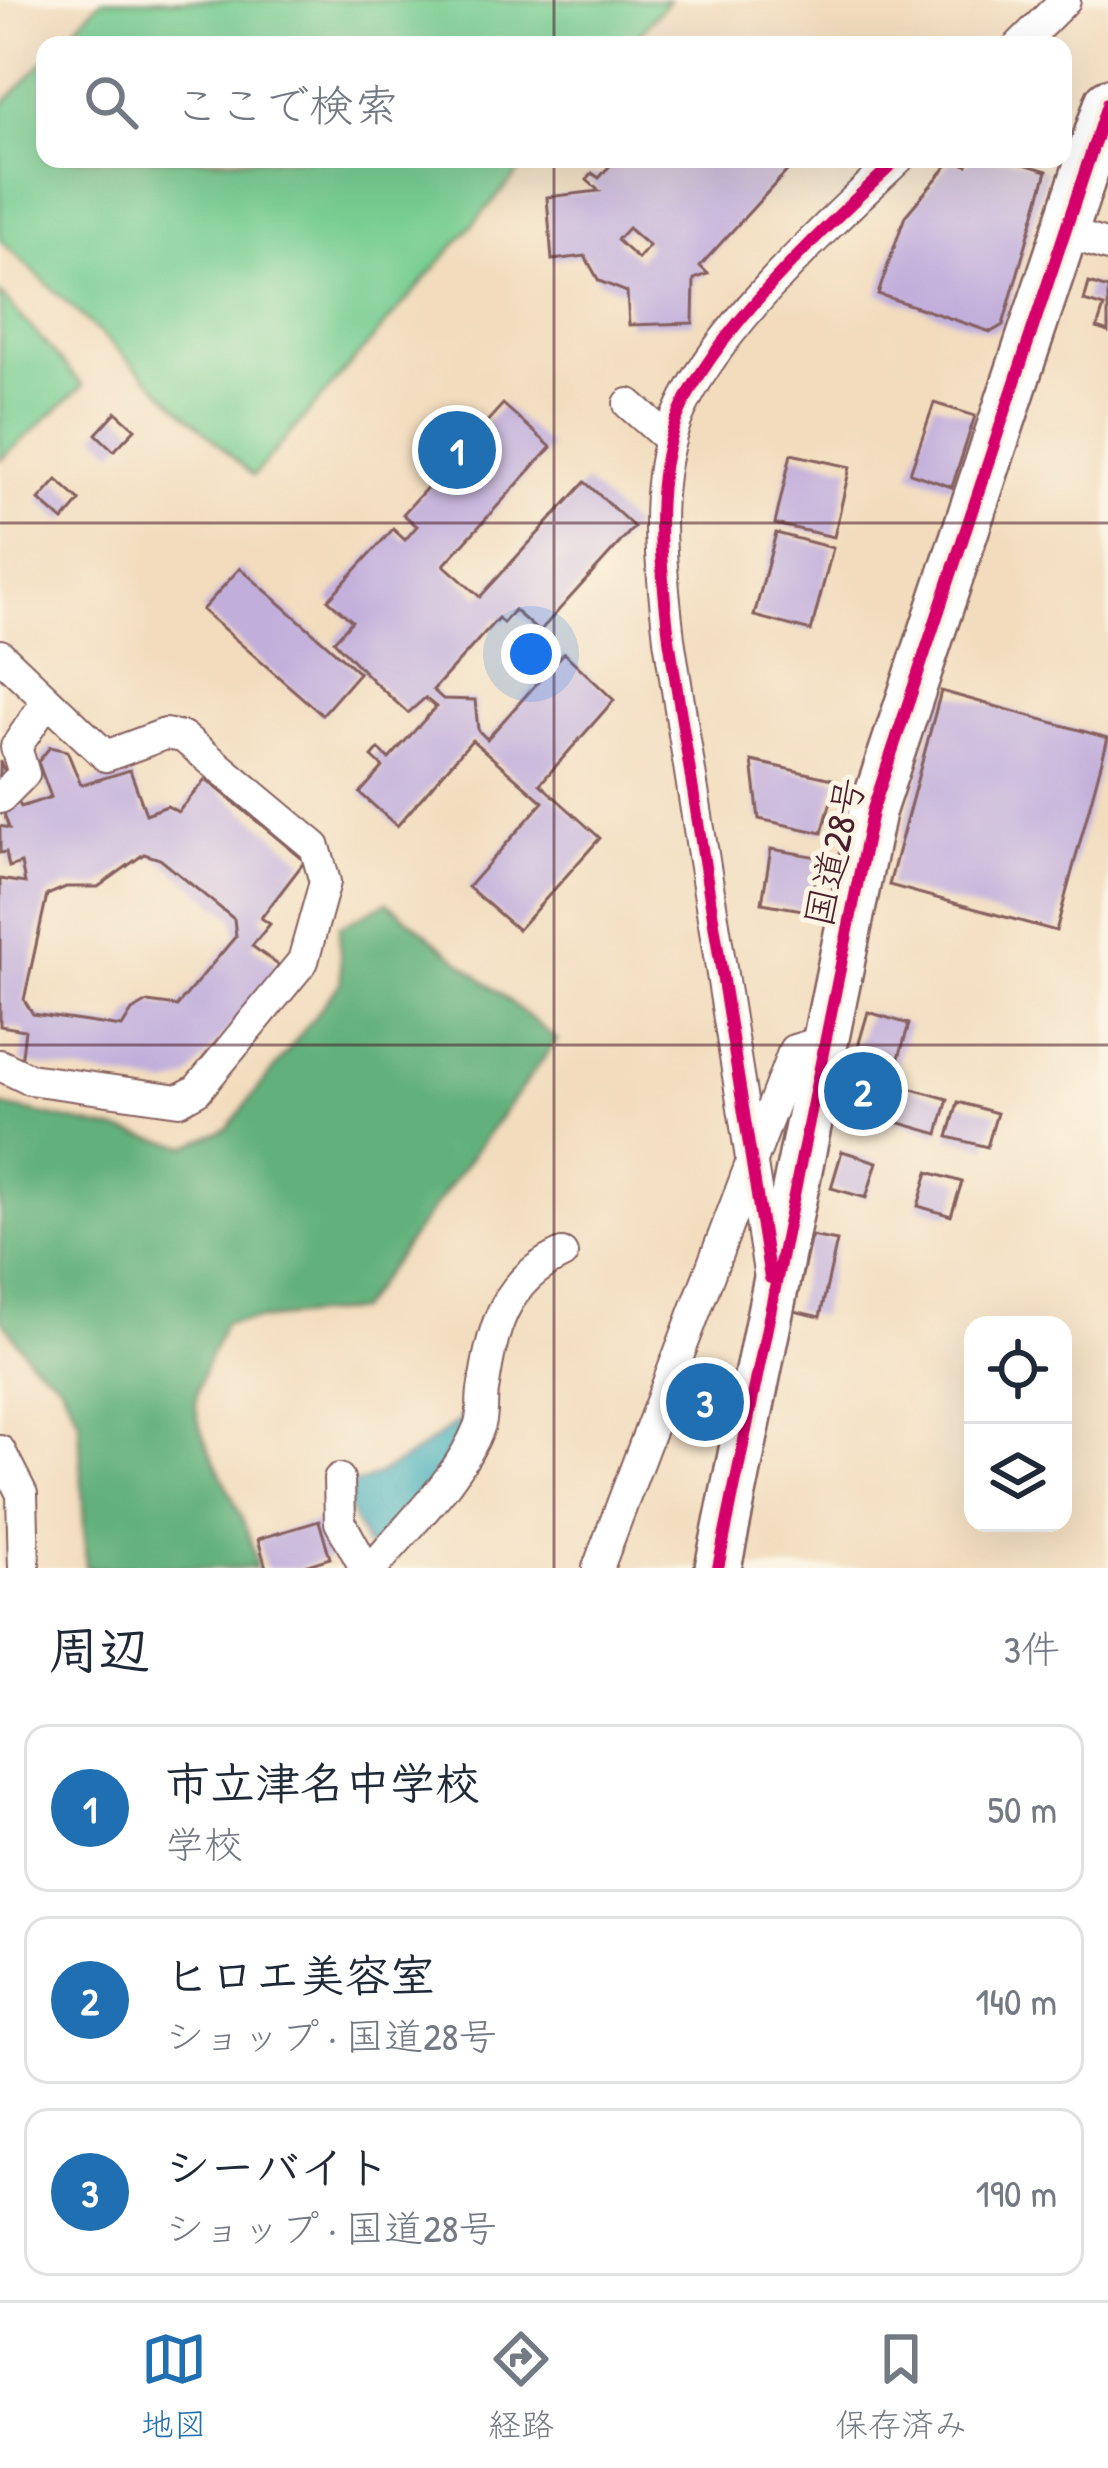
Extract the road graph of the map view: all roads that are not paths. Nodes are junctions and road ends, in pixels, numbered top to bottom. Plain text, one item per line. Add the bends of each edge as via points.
1 (1065, 0) edge
2 (1028, 36) edge
3 (1108, 102) edge
4 (889, 168) edge
5 (1064, 232) junction
6 (1108, 245) edge
7 (629, 404) dead end
8 (670, 440) junction
9 (3, 667) edge
10 (47, 701) junction
11 (0, 798) edge
12 (824, 1042) junction
13 (0, 1065) edge
14 (752, 1170) junction
15 (562, 1253) dead end
16 (773, 1294) junction
17 (0, 1451) edge
18 (339, 1479) dead end
19 (364, 1567) edge
20 (24, 1568) edge
21 (598, 1568) edge
22 (718, 1568) edge

1 - 2 street
3 - 5 highway, 国道28号
4 - 8 street via 751,309 701,376
5 - 6 street
5 - 12 highway, 国道28号 via 889,752
7 - 8 street
8 - 14 street via 660,552 669,639
9 - 10 street
10 - 11 street via 16,747 24,774
10 - 13 street via 106,756 165,734 183,736 311,841 325,882 303,962 192,1094 158,1101 29,1079
12 - 14 street via 794,1050
12 - 16 highway, 国道28号
14 - 16 street
14 - 21 street
15 - 19 street via 522,1277 512,1294 490,1350 482,1422 466,1452
16 - 22 highway, 国道28号
17 - 20 street via 22,1494
18 - 19 street via 340,1522

